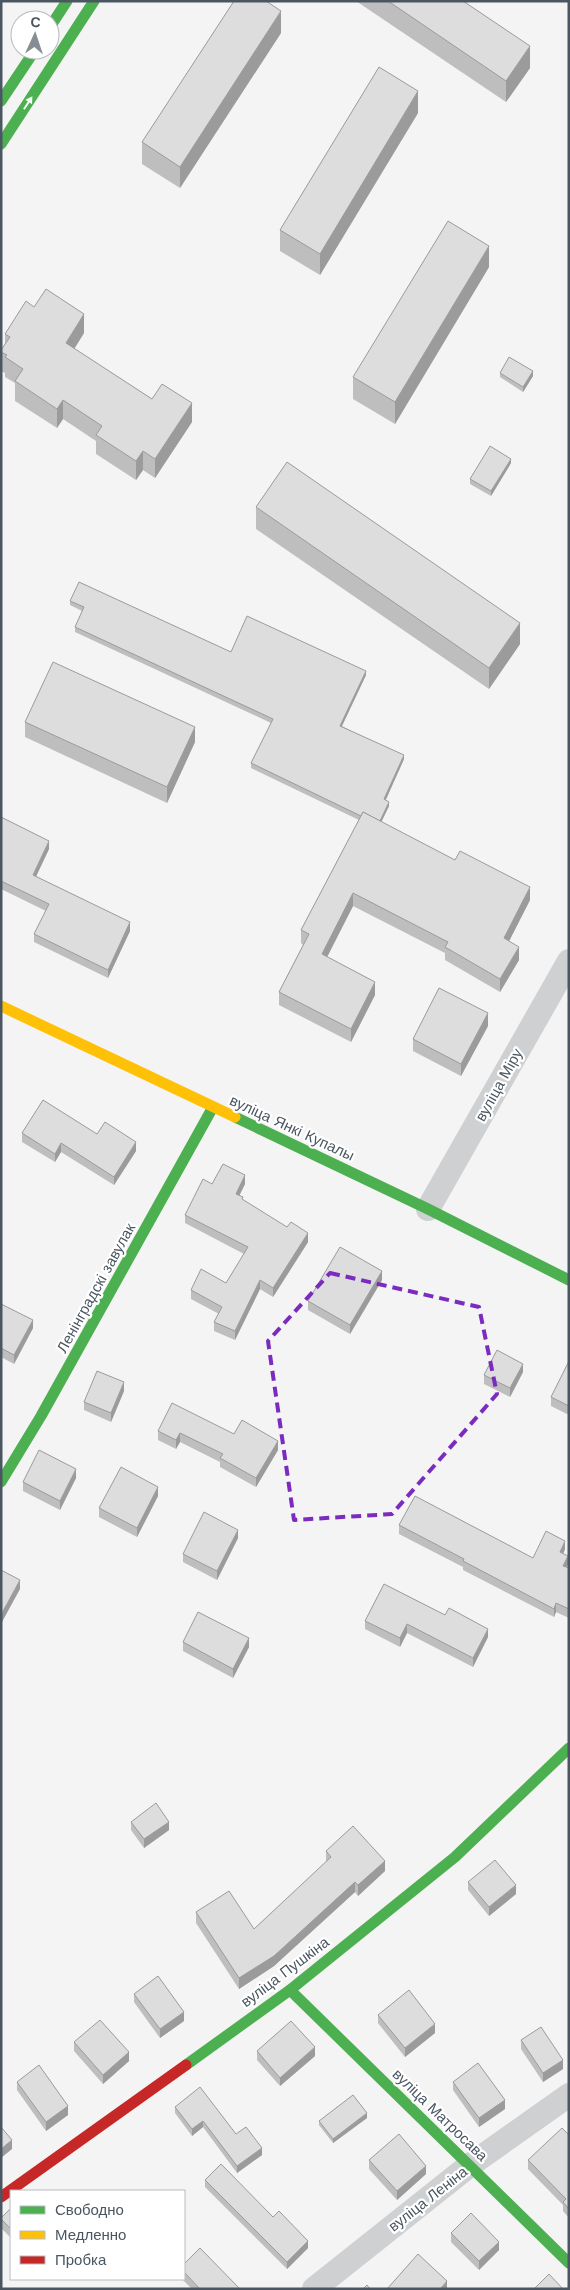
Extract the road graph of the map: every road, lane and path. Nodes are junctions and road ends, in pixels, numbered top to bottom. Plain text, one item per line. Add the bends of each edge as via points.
1 (67, 1) edge
2 (94, 1) edge
3 (60, 12) edge
4 (28, 60) edge
5 (1, 101) edge
6 (1, 144) edge
7 (569, 961) edge
8 (1, 1006) edge
9 (213, 1107) junction
10 (428, 1208) junction
11 (569, 1280) edge
12 (1, 1482) edge
13 (569, 1748) edge
14 (290, 1990) junction
15 (569, 2095) edge
16 (470, 2165) junction
17 (11, 2190) edge
18 (569, 2263) edge
19 (314, 2289) edge

1 - 3 street
6 -> 2 street
4 - 5 street
7 - 10 street, вуліца Міру
8 - 9 street, вуліца Янкі Купалы
9 - 10 street, вуліца Янкі Купалы
9 - 12 street, Ленінградскі завулак
10 - 11 street, вуліца Янкі Купалы
13 - 14 street, вуліца Пушкіна via 455,1857
14 - 16 street, вуліца Матросава
14 - 17 street, вуліца Пушкіна
15 - 16 street, вуліца Леніна
16 - 18 street, вуліца Матросава
16 - 19 street, вуліца Леніна

